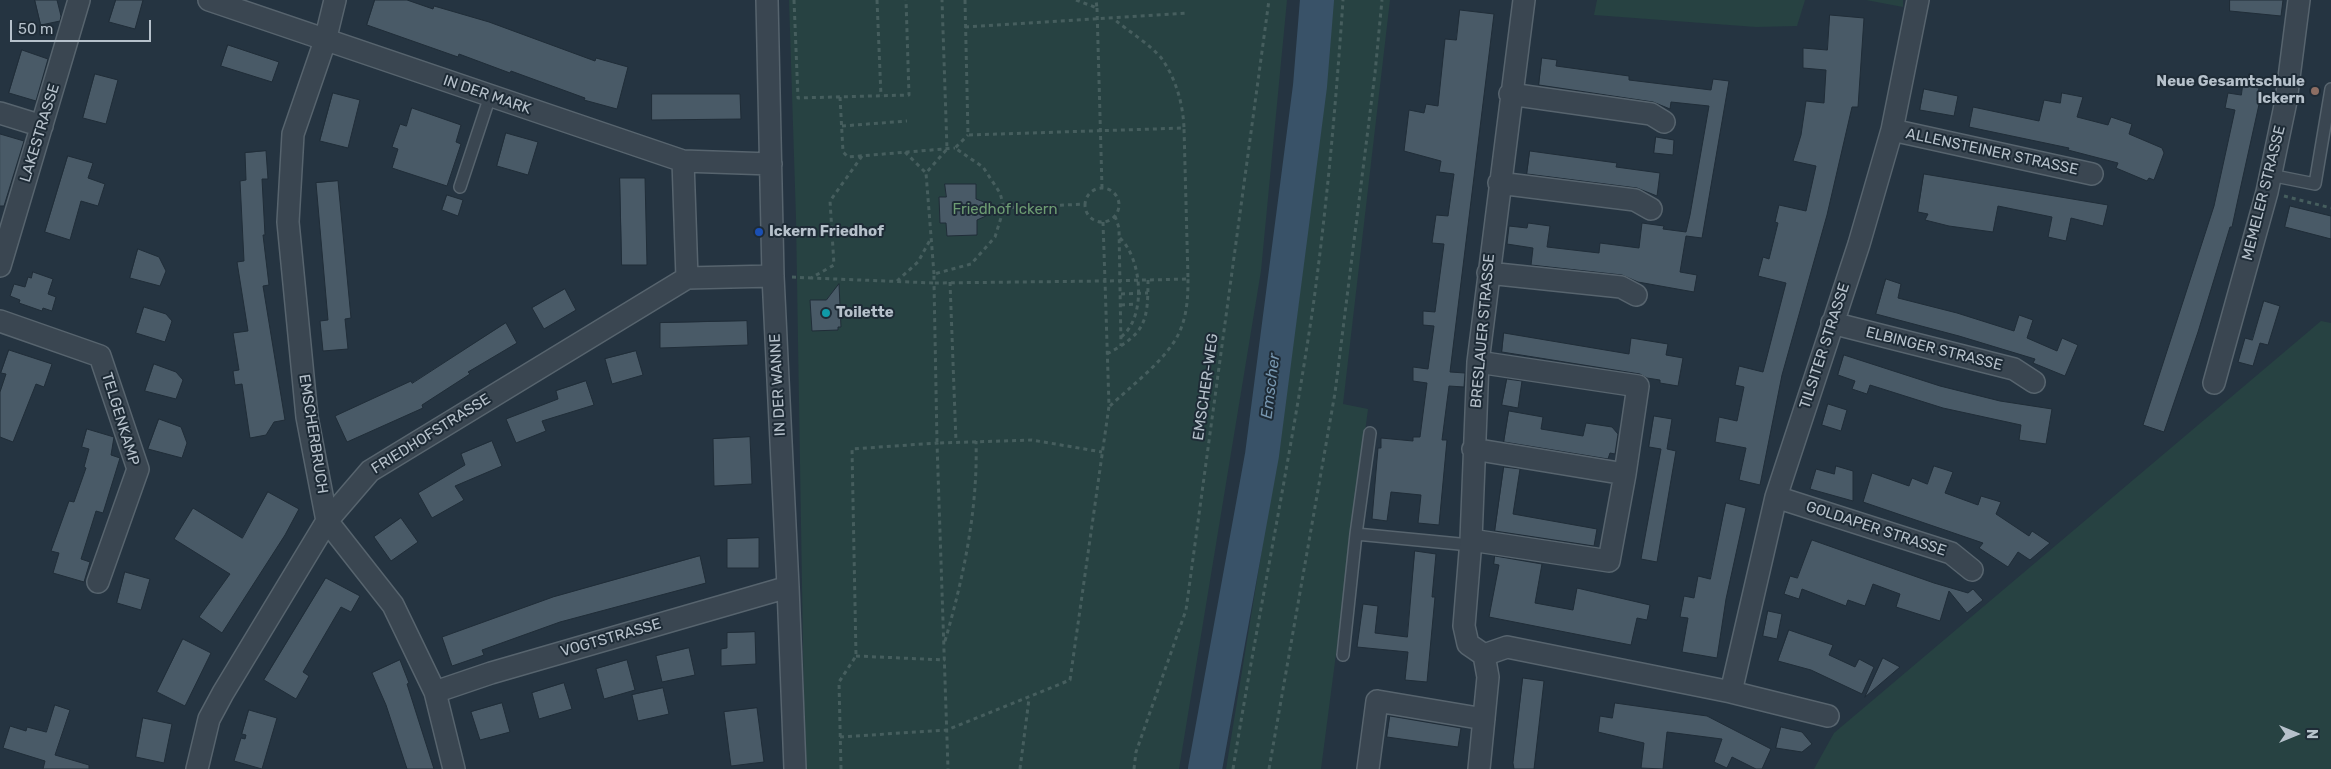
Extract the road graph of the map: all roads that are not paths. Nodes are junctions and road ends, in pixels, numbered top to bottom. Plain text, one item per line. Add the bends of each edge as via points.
1 (79, 0) edge
2 (208, 0) edge
3 (335, 0) edge
4 (767, 0) edge
5 (1524, 0) edge
6 (1918, 0) edge
7 (2299, 0) edge
8 (325, 41) junction
9 (2331, 89) edge
10 (1510, 94) junction
11 (490, 96) junction
12 (0, 113) edge
13 (1664, 122) dead end
14 (42, 126) junction
15 (1892, 130) junction
16 (683, 161) junction
17 (771, 164) junction
18 (2092, 174) dead end
19 (1499, 183) junction
20 (2268, 183) junction
21 (460, 187) dead end
22 (1652, 209) dead end
23 (0, 266) edge
24 (1488, 273) junction
25 (773, 276) junction
26 (687, 278) junction
27 (1636, 295) dead end
28 (0, 321) edge
29 (1832, 323) junction
30 (1478, 362) junction
31 (2034, 382) dead end
32 (2214, 384) dead end
33 (1370, 433) dead end
34 (1473, 449) junction
35 (1625, 474) junction
36 (1776, 497) junction
37 (327, 521) junction
38 (1356, 534) junction
39 (1470, 543) junction
40 (1972, 570) dead end
41 (98, 582) dead end
42 (788, 587) junction
43 (1343, 655) dead end
44 (1484, 655) junction
45 (435, 692) junction
46 (1731, 692) junction
47 (1828, 716) dead end
48 (1484, 720) junction
49 (197, 769) edge
50 (454, 769) edge
51 (795, 769) edge
52 (1368, 769) edge
53 (1480, 769) edge

1 - 14 street, LAKESTRASSE
2 - 8 street, IN DER MARK
3 - 8 street, EMSCHERBRUCH
4 - 17 street, IN DER WANNE
5 - 10 street, BRESLAUER STRASSE
6 - 15 street, TILSITER STRASSE
7 - 20 street, MEMELER STRASSE via 2286,101
8 - 11 street, IN DER MARK
8 - 37 street, EMSCHERBRUCH via 293,134 288,222 307,418
9 - 20 lane via 2315,184
10 - 13 street via 1651,114
10 - 19 street, BRESLAUER STRASSE
11 - 16 street, IN DER MARK
11 - 21 lane
12 - 14 street
14 - 23 street, LAKESTRASSE
15 - 18 street, ALLENSTEINER STRASSE
15 - 29 street, TILSITER STRASSE
16 - 17 street, IN DER MARK
16 - 26 street
17 - 25 street, IN DER WANNE
19 - 22 street via 1635,200
19 - 24 street, BRESLAUER STRASSE
20 - 32 street, MEMELER STRASSE
24 - 27 street via 1621,286
24 - 30 street, BRESLAUER STRASSE
25 - 26 street
25 - 42 street, IN DER WANNE
26 - 37 street, FRIEDHOFSTRASSE via 370,471
28 - 41 street, TELGENKAMP via 100,356 138,469
29 - 31 street, ELBINGER STRASSE via 2014,369
29 - 36 street, TILSITER STRASSE
30 - 34 street, BRESLAUER STRASSE
30 - 35 street via 1638,386
33 - 38 lane
34 - 35 street
34 - 39 street, BRESLAUER STRASSE
35 - 39 street via 1609,560
36 - 40 street, GOLDAPER STRASSE via 1951,553
36 - 46 street, TILSITER STRASSE
37 - 45 street, EMSCHERBRUCH via 393,605
37 - 49 street, FRIEDHOFSTRASSE via 209,719
38 - 39 lane
38 - 43 lane
39 - 44 street, BRESLAUER STRASSE via 1464,626 1468,644
42 - 45 street, VOGTSTRASSE
42 - 51 street, IN DER WANNE
44 - 46 street via 1507,647
44 - 48 street via 1488,677
45 - 50 street, EMSCHERBRUCH
46 - 47 street
48 - 52 street via 1377,701
48 - 53 street

